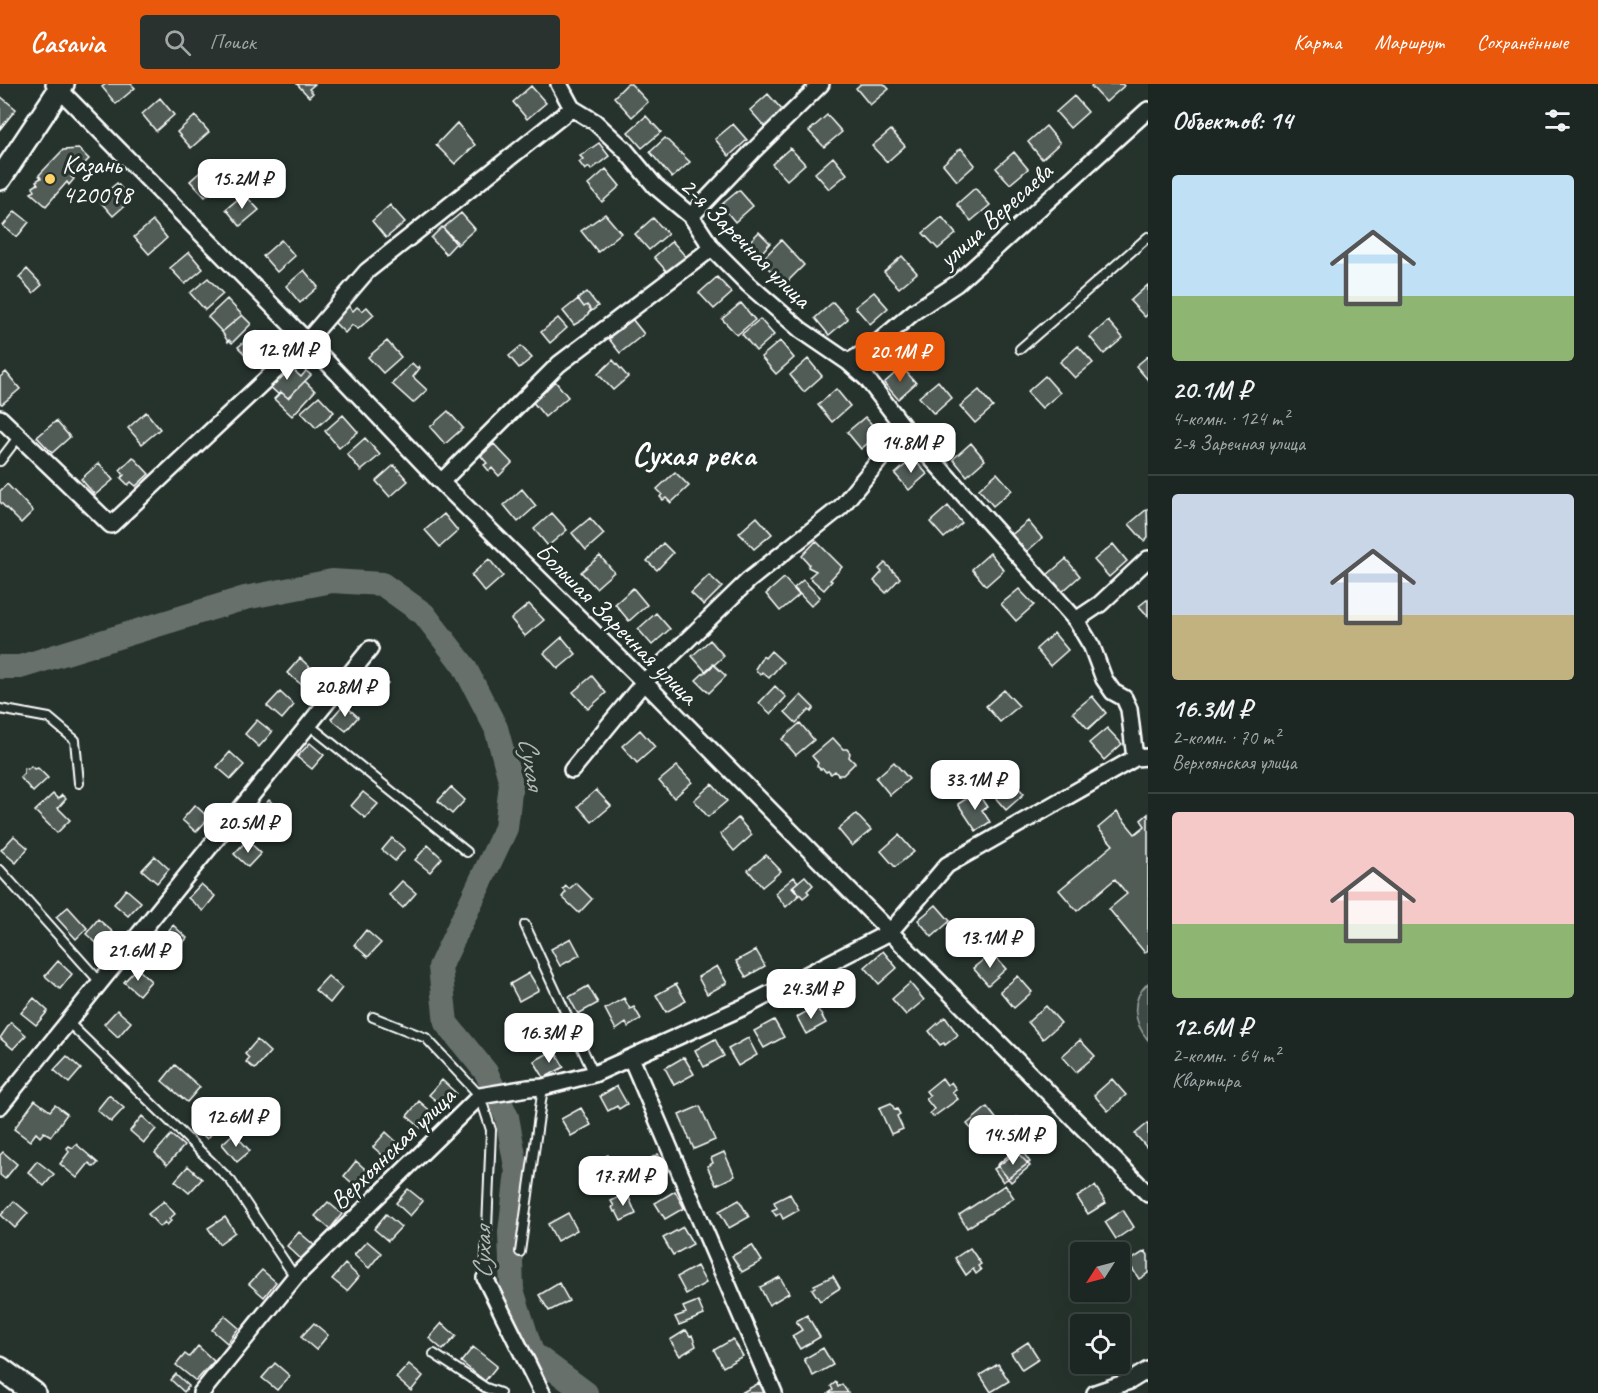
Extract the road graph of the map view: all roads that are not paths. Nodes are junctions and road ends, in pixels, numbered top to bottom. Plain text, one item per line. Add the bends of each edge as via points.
1 (559, 84) edge
2 (820, 84) edge
3 (59, 86) edge
4 (572, 108) junction
5 (1148, 110) edge
6 (0, 180) edge
7 (691, 216) junction
8 (1148, 237) edge
9 (712, 248) junction
10 (307, 341) junction
11 (1020, 349) dead end
12 (869, 350) junction
13 (848, 362) junction
14 (867, 379) junction
15 (0, 418) edge
16 (905, 429) junction
17 (19, 436) junction
18 (0, 461) edge
19 (441, 482) junction
20 (1148, 559) edge
21 (1076, 620) junction
22 (370, 649) dead end
23 (644, 682) junction
24 (0, 710) edge
25 (309, 725) junction
26 (1142, 757) edge
27 (572, 770) dead end
28 (78, 783) dead end
29 (467, 852) dead end
30 (0, 870) edge
31 (525, 925) dead end
32 (890, 932) junction
33 (100, 982) junction
34 (373, 1017) dead end
35 (67, 1022) junction
36 (631, 1058) junction
37 (594, 1074) junction
38 (536, 1087) junction
39 (480, 1096) junction
40 (0, 1106) edge
41 (1148, 1194) edge
42 (520, 1252) dead end
43 (295, 1277) junction
44 (485, 1278) joint
45 (434, 1354) dead end
46 (0, 1368) edge
47 (1148, 1370) edge
48 (34, 1393) edge
49 (201, 1393) edge
50 (500, 1393) edge
51 (541, 1393) edge
52 (774, 1393) edge
53 (1095, 1393) edge

1 - 4 street, 2-я Заречная улица
2 - 7 street
3 - 6 main road
3 - 10 street, Большая Заречная улица
4 - 7 street, 2-я Заречная улица via 595,122 656,186
4 - 10 street via 367,272
5 - 12 street, улица Вересаева via 956,284 915,311
7 - 9 street, 2-я Заречная улица
8 - 11 lane
9 - 13 street, 2-я Заречная улица via 801,330
9 - 19 street via 559,364
10 - 17 street via 111,525
10 - 19 street, Большая Заречная улица
12 - 13 street, улица Вересаева
12 - 14 street
13 - 14 street, 2-я Заречная улица
14 - 16 street, 2-я Заречная улица
15 - 17 street
16 - 21 street, 2-я Заречная улица
16 - 23 street via 841,507 749,580
17 - 18 lane
19 - 23 street, Большая Заречная улица
20 - 21 street via 1100,604
21 - 26 street, 2-я Заречная улица via 1104,679 1113,692 1124,698
22 - 25 street
23 - 27 street
23 - 32 street, Большая Заречная улица
24 - 28 lane via 49,718 75,740
25 - 29 lane
25 - 33 street
26 - 32 street, Верхоянская улица via 946,866
30 - 33 lane
31 - 37 lane
32 - 36 street, Верхоянская улица via 746,1006
32 - 41 street, Большая Заречная улица
33 - 35 street
34 - 39 lane via 426,1038
35 - 40 street
35 - 43 lane via 231,1181
36 - 37 street, Верхоянская улица
36 - 52 street
37 - 38 street, Верхоянская улица
38 - 39 street, Верхоянская улица
38 - 42 lane
39 - 43 street, Верхоянская улица
39 - 44 lane via 491,1130
43 - 49 street, Верхоянская улица
44 - 51 street
45 - 50 lane
46 - 48 main road
47 - 53 street

